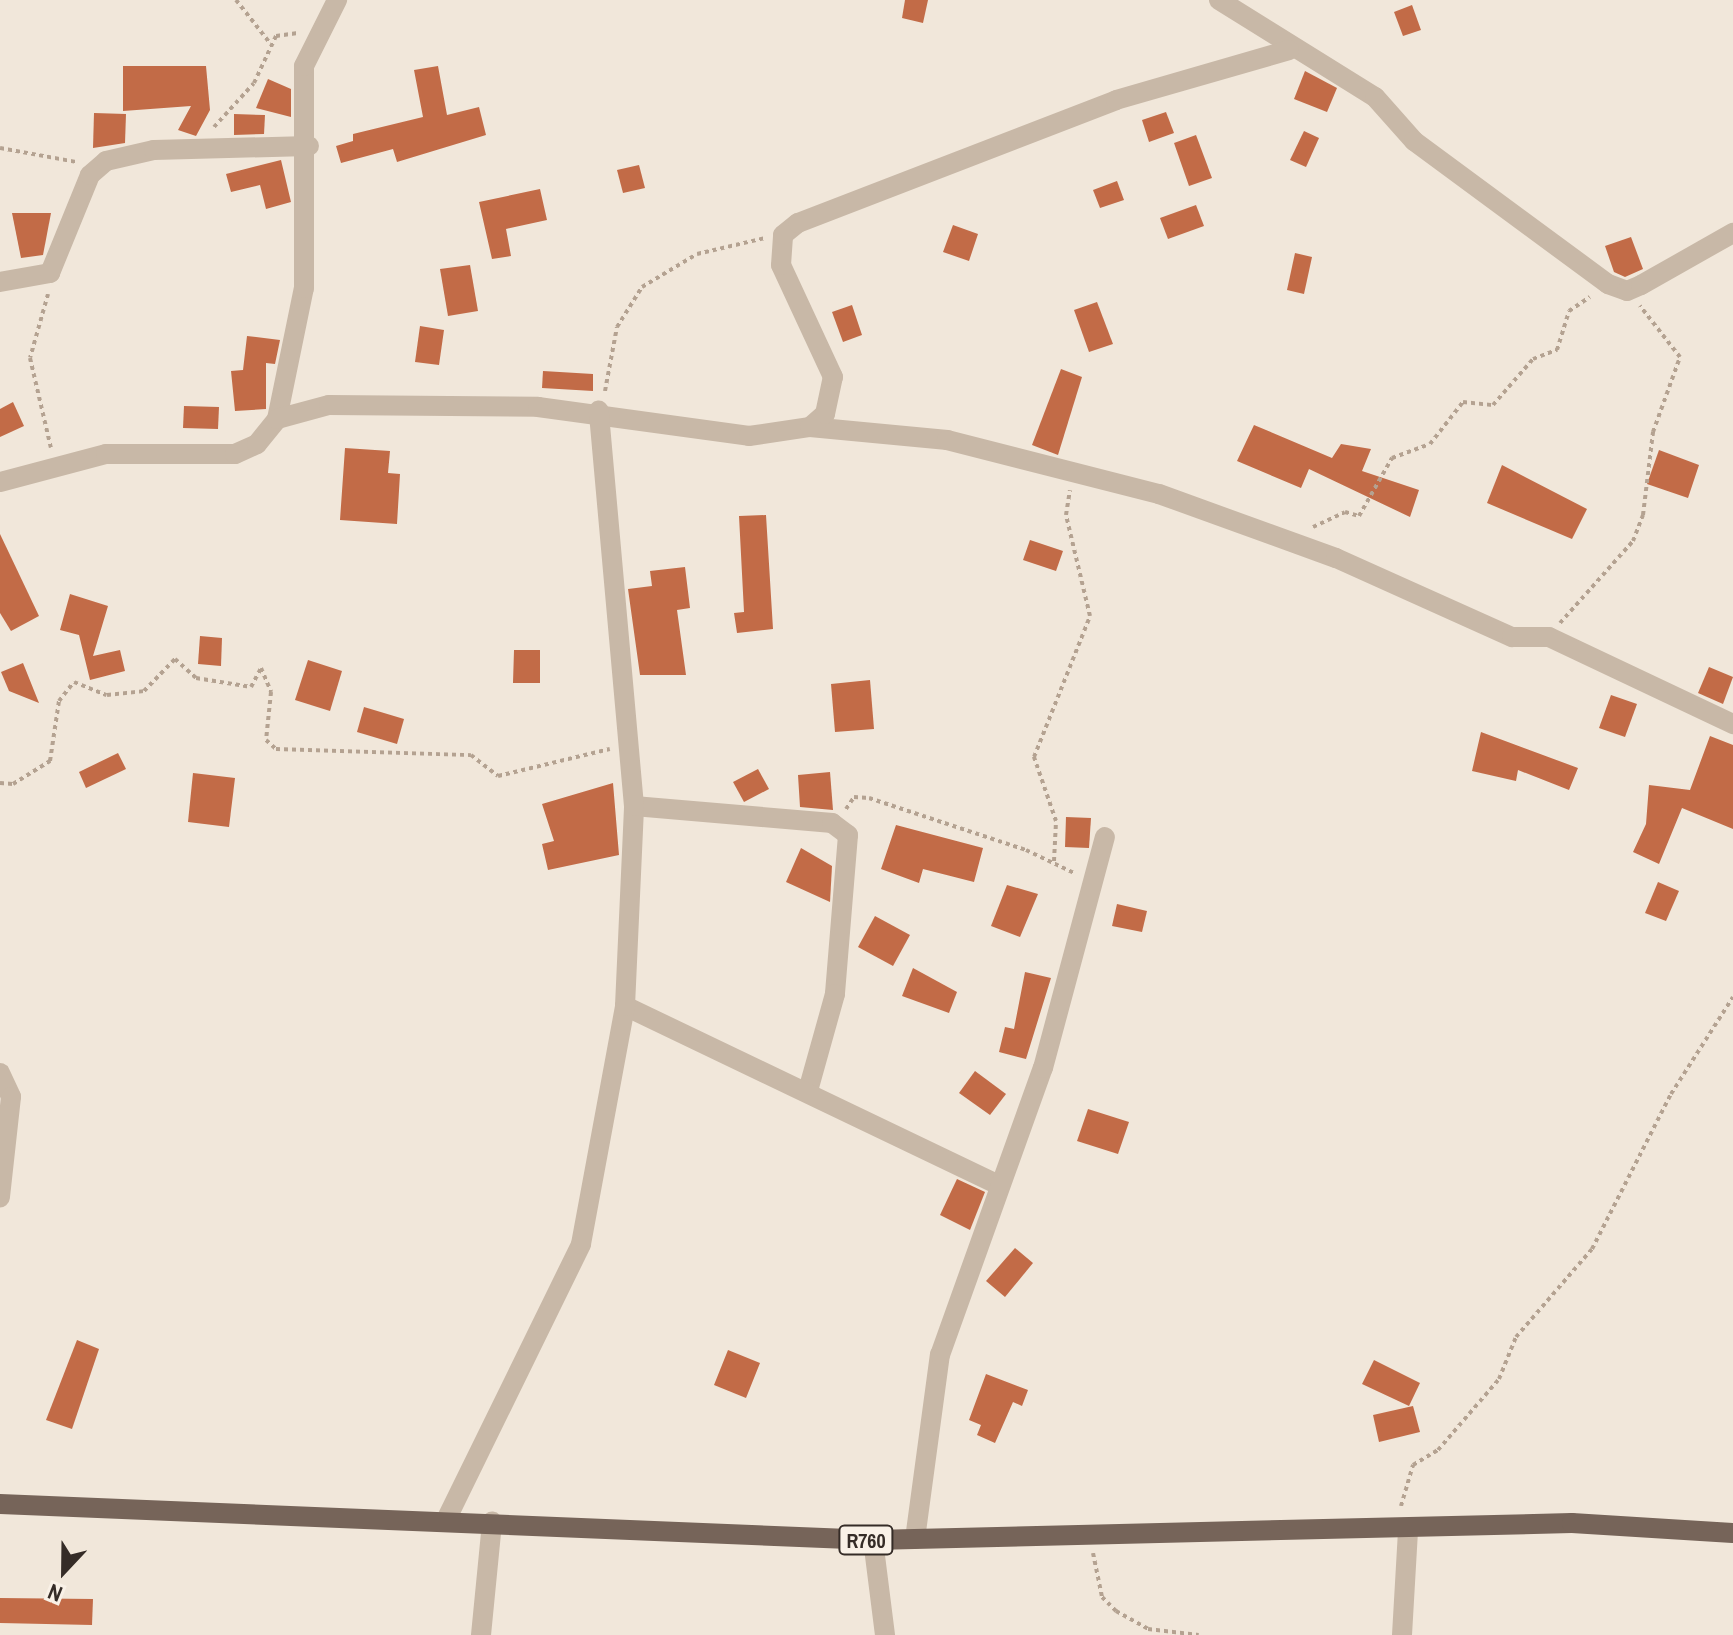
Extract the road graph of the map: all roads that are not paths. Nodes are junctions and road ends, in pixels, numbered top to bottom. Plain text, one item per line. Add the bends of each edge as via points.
1 (337, 0) edge
2 (1219, 0) edge
3 (1289, 50) junction
4 (309, 146) junction
5 (1733, 233) edge
6 (0, 282) edge
7 (599, 411) junction
8 (277, 419) junction
9 (810, 427) junction
10 (0, 482) edge
11 (1733, 724) edge
12 (634, 806) junction
13 (1105, 837) dead end
14 (625, 1006) junction
15 (0, 1073) edge
16 (808, 1091) junction
17 (999, 1185) junction
18 (0, 1197) edge
19 (0, 1504) edge
20 (446, 1520) junction
21 (492, 1522) junction
22 (1408, 1532) junction
23 (1733, 1533) edge
24 (915, 1539) junction
25 (873, 1540) junction
26 (481, 1635) edge
27 (885, 1635) edge
28 (1402, 1635) edge

1 - 4 street via 314,35 304,66
2 - 3 street
3 - 5 street via 1375,97 1414,141 1617,287
3 - 9 street via 1261,53 943,162 840,201 783,235 781,265 833,377 825,414
4 - 6 street via 197,147 96,167 50,273
4 - 8 street via 300,321
7 - 8 street via 473,402 361,404 297,410
7 - 9 street via 702,433 782,435
7 - 12 street
8 - 10 street via 257,444 235,454 106,454 55,462
9 - 11 street via 947,440 1073,470 1287,541 1512,637 1549,637
12 - 14 street
12 - 16 street via 840,826 848,835 835,994
13 - 17 street via 1043,1068
14 - 16 street
14 - 20 street via 581,1244
15 - 18 street via 11,1097
16 - 17 street
17 - 24 street via 940,1355
19 - 20 main road, R760
20 - 21 main road, R760
21 - 25 main road, R760
21 - 26 street
22 - 23 main road, R760 via 1572,1523
22 - 24 main road, R760
22 - 28 street
24 - 25 main road, R760
25 - 27 street

